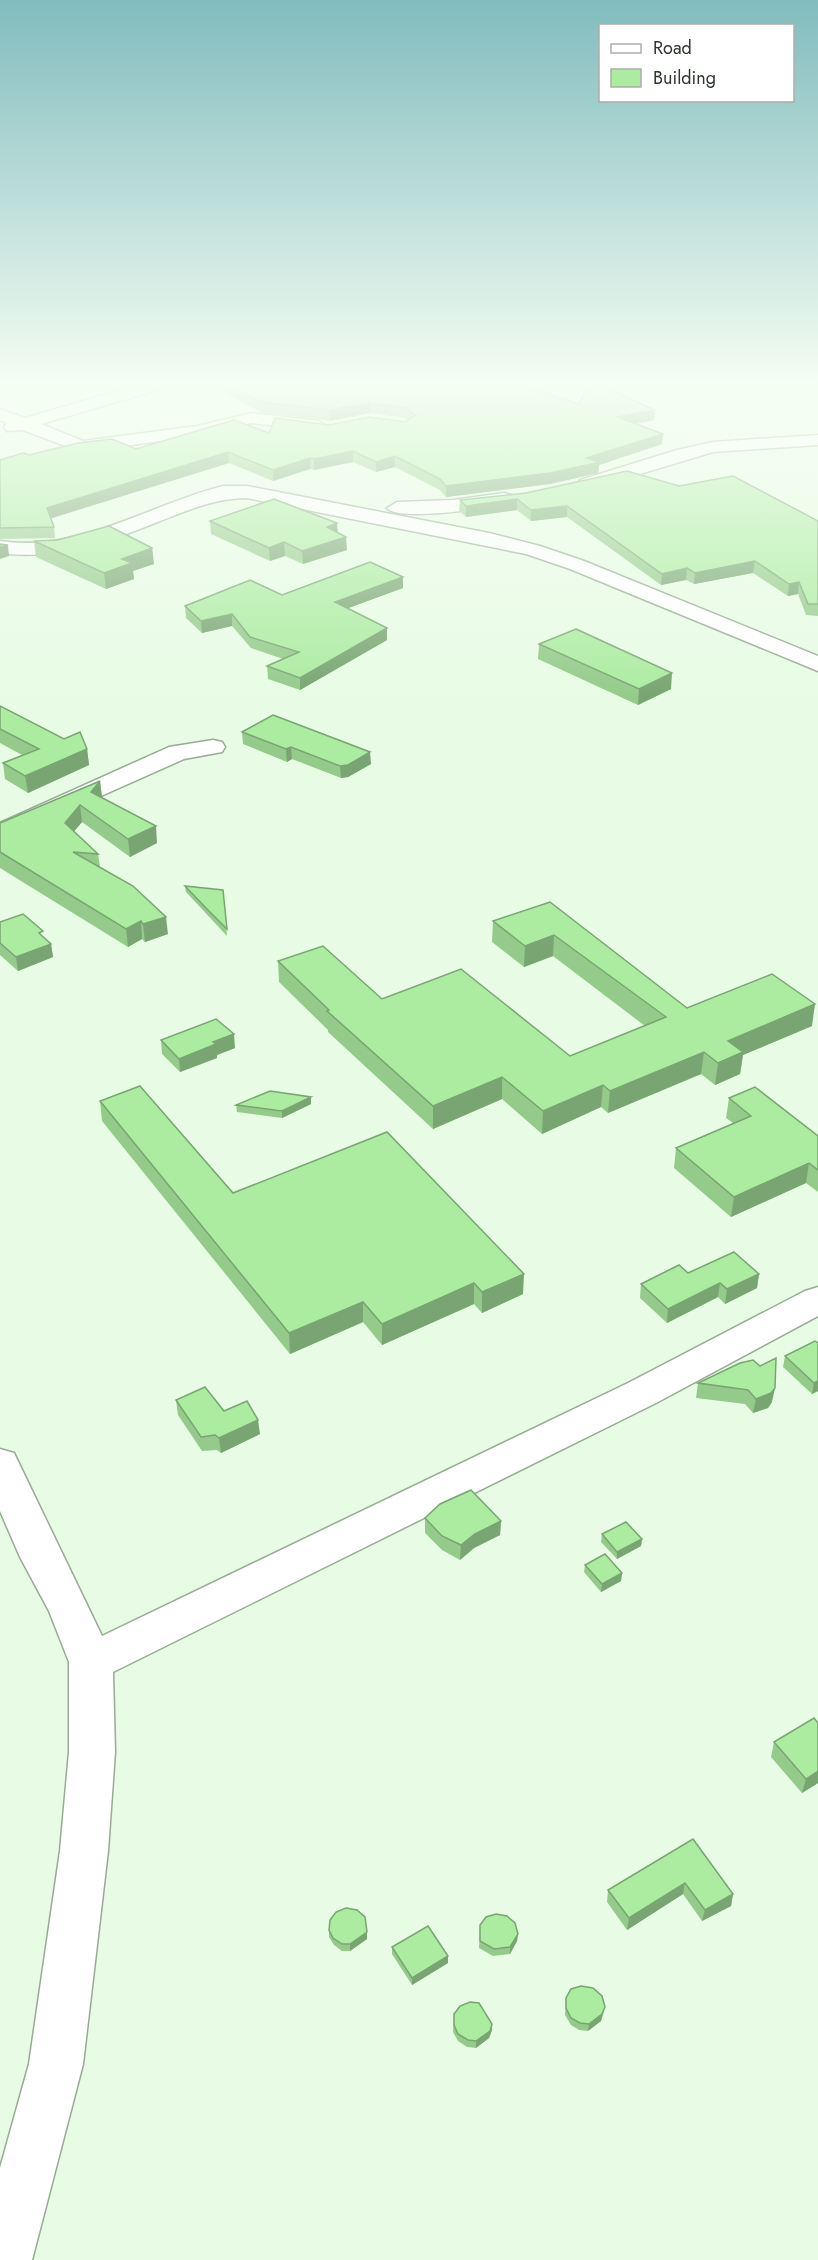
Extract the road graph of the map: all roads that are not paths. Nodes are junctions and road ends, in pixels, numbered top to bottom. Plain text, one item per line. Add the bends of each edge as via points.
1 (526, 495) edge
2 (344, 510) junction
3 (0, 547) edge
4 (818, 664) edge
5 (213, 747) dead end
6 (0, 833) edge
7 (818, 1300) edge
8 (0, 1464) edge
9 (91, 1662) junction
10 (3, 2260) edge

1 - 2 street via 453,506
2 - 3 street via 247,492 223,492 64,547 36,551
2 - 4 street via 533,550
5 - 6 street via 178,752
7 - 9 street via 642,1393
8 - 9 street
9 - 10 street via 92,1752 84,1851 56,2064

